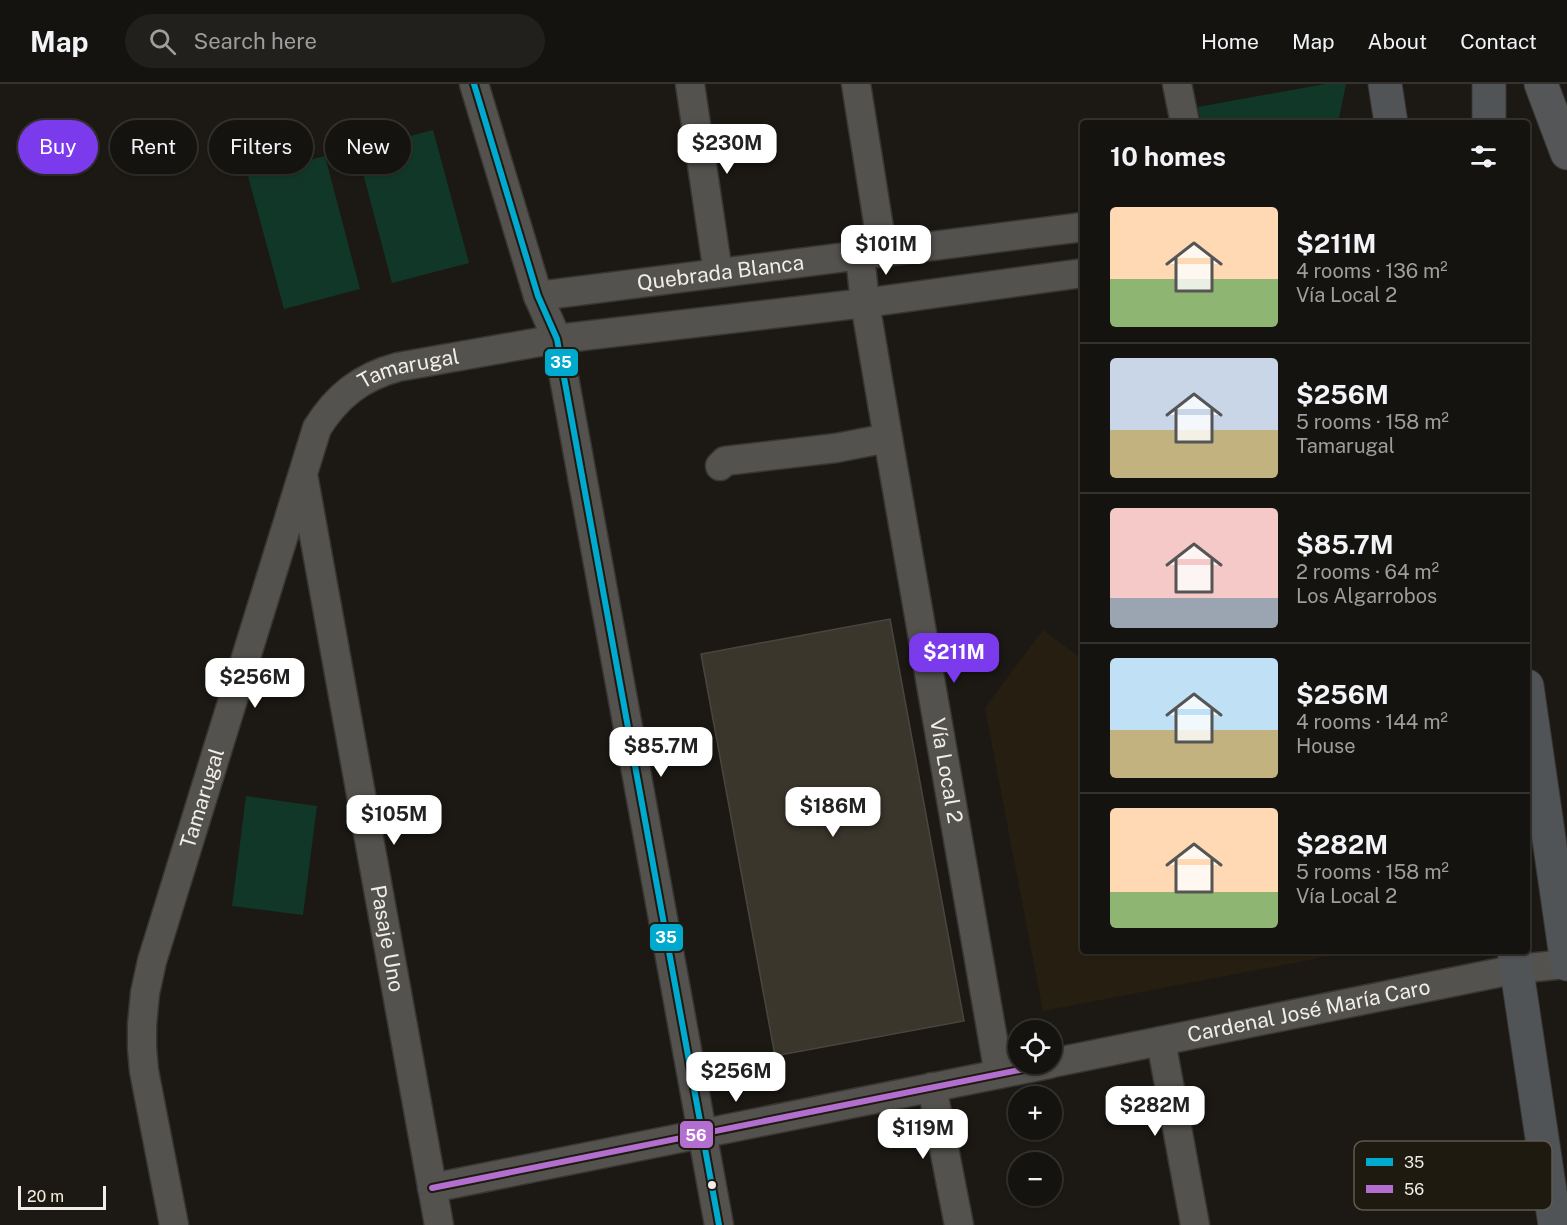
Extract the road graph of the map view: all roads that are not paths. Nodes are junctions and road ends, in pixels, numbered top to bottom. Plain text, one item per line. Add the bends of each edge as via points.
1 (474, 84) edge
2 (690, 84) edge
3 (856, 84) edge
4 (1177, 84) edge
5 (1385, 84) edge
6 (1489, 84) edge
7 (1541, 84) edge
8 (1184, 120) edge
9 (1391, 120) edge
10 (1489, 120) edge
11 (1567, 153) edge
12 (1080, 228) edge
13 (872, 254) junction
14 (718, 273) junction
15 (1080, 273) edge
16 (538, 296) junction
17 (865, 303) junction
18 (557, 339) junction
19 (888, 438) junction
20 (720, 466) dead end
21 (303, 475) junction
22 (1530, 707) edge
23 (1516, 960) edge
24 (1567, 964) edge
25 (1161, 1041) junction
26 (1062, 1061) edge
27 (1008, 1072) edge
28 (999, 1074) junction
29 (932, 1087) junction
30 (702, 1133) junction
31 (1543, 1141) edge
32 (432, 1188) junction
33 (1552, 1205) edge
34 (174, 1225) edge
35 (439, 1225) edge
36 (720, 1225) edge
37 (959, 1225) edge
38 (1196, 1225) edge
39 (1555, 1225) edge

1 - 16 street
2 - 14 street
3 - 13 street, Vía Local 2
4 - 8 street
5 - 9 highway
6 - 10 highway
7 - 11 main road
12 - 13 street, Quebrada Blanca
13 - 14 street, Quebrada Blanca
13 - 17 street, Vía Local 2
14 - 16 street, Quebrada Blanca
15 - 17 street
16 - 18 street
17 - 18 street
17 - 19 street, Vía Local 2
18 - 21 street, Tamarugal via 398,367 363,380 347,391 317,428
18 - 30 street
19 - 20 street via 725,461
19 - 28 street, Vía Local 2
21 - 32 street, Pasaje Uno
21 - 34 street, Tamarugal via 145,993 141,1025 144,1071
22 - 24 highway
23 - 24 street, Cardenal José María Caro
23 - 25 street, Cardenal José María Caro
23 - 31 highway
25 - 26 street, Cardenal José María Caro
25 - 38 street
27 - 28 street, Cardenal José María Caro
28 - 29 street, Cardenal José María Caro
29 - 30 street, Cardenal José María Caro
29 - 37 street
30 - 32 street, Cardenal José María Caro
30 - 36 street
32 - 35 street, Pasaje Uno
33 - 39 highway

